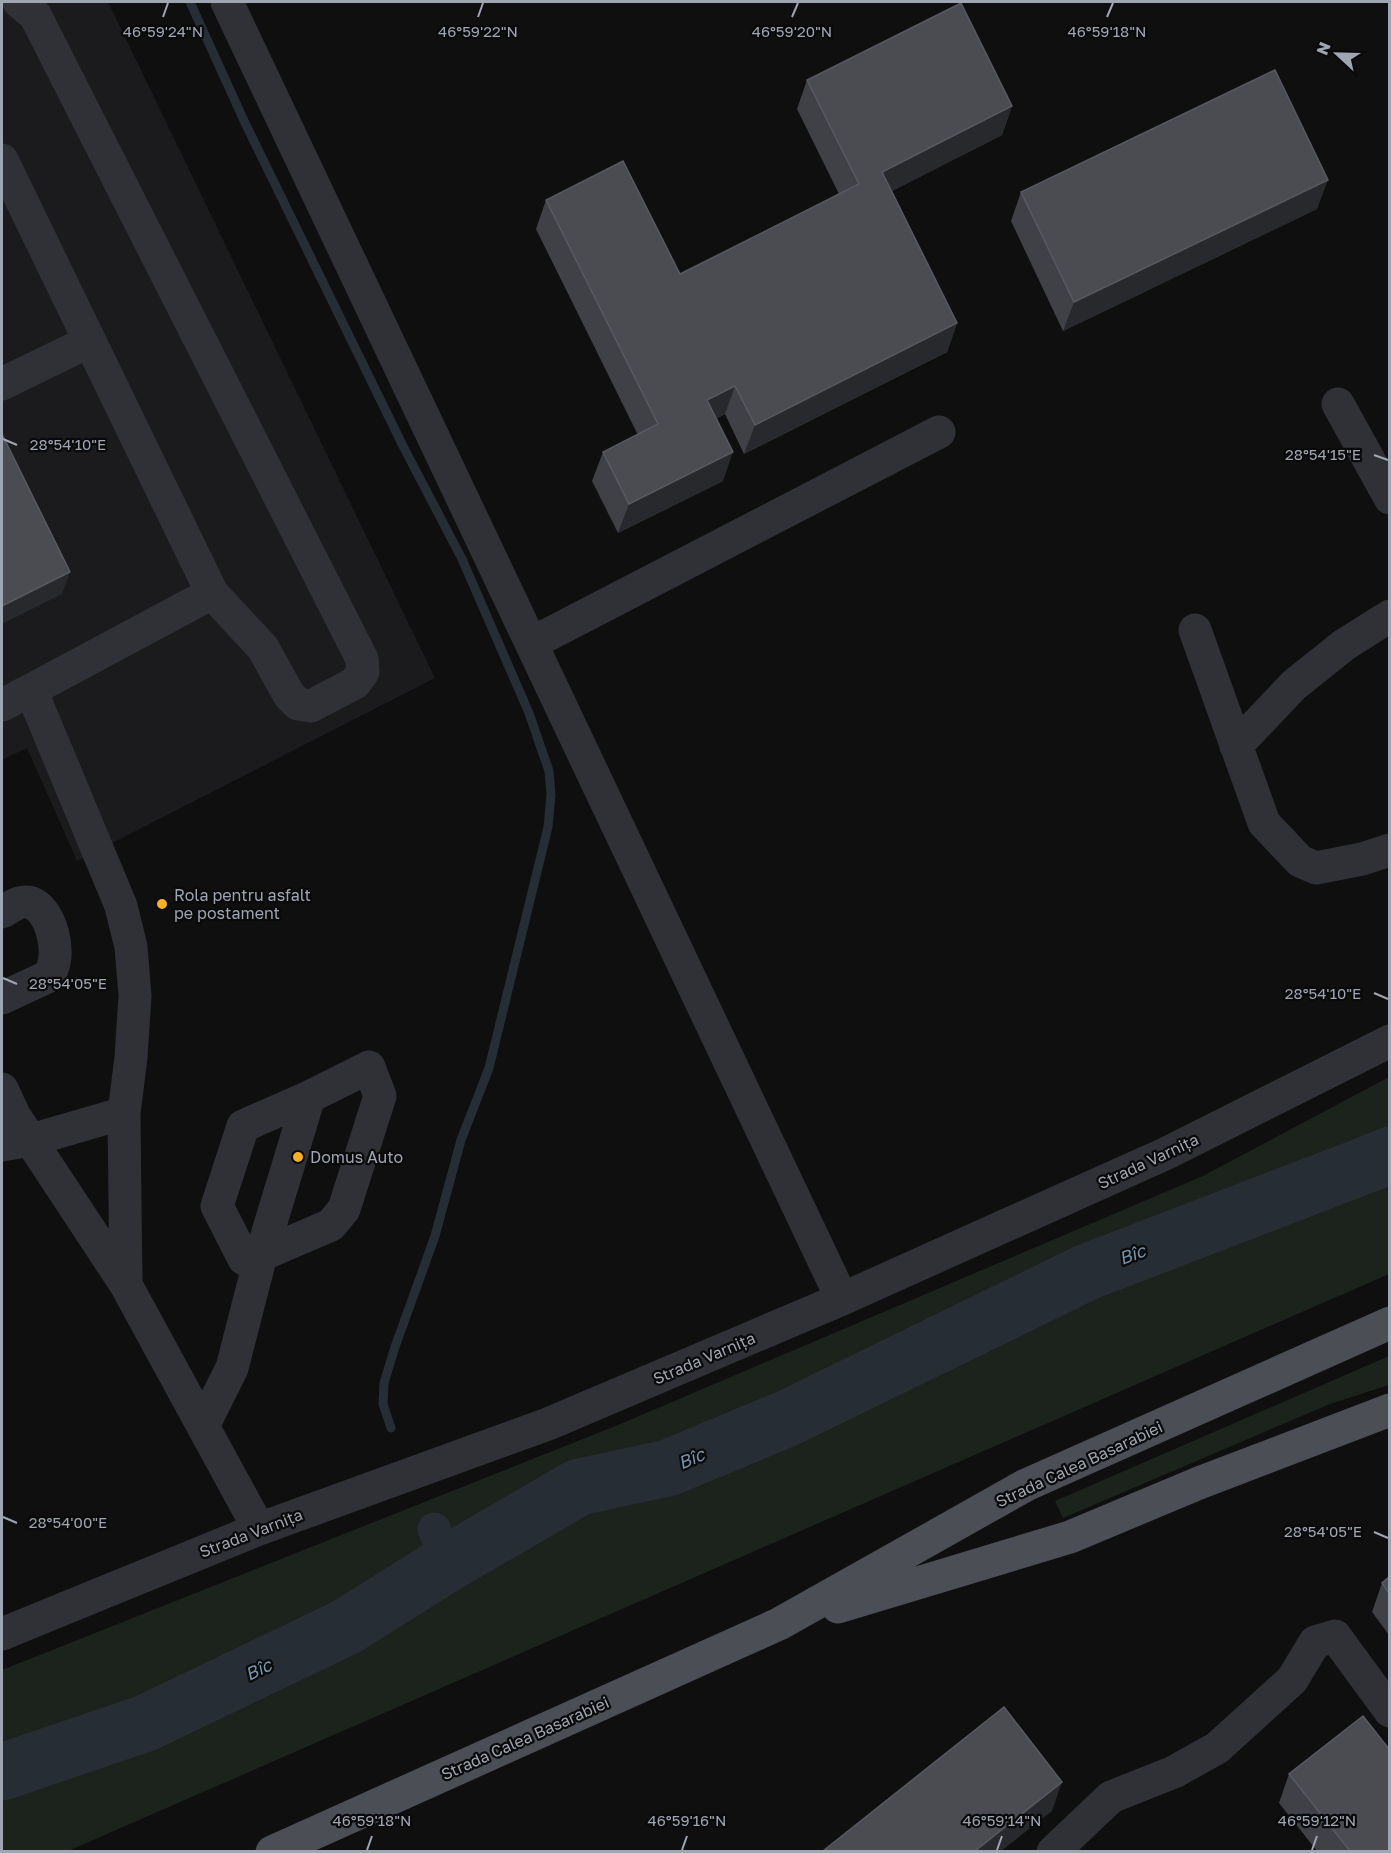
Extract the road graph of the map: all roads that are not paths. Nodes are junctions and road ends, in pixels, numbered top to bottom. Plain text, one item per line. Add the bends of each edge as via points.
1 (19, 2) edge
2 (227, 2) edge
3 (2, 160) edge
4 (90, 341) junction
5 (2, 384) edge
6 (1338, 404) dead end
7 (939, 432) dead end
8 (1389, 498) edge
9 (212, 593) junction
10 (1389, 616) edge
11 (1195, 630) dead end
12 (532, 643) junction
13 (31, 690) junction
14 (2, 705) edge
15 (1236, 746) junction
16 (1389, 850) edge
17 (2, 912) edge
18 (2, 998) edge
19 (1389, 1041) edge
20 (2, 1089) edge
21 (309, 1097) junction
22 (123, 1113) junction
23 (16, 1143) edge
24 (261, 1255) junction
25 (126, 1285) junction
26 (842, 1299) junction
27 (1389, 1323) edge
28 (1389, 1410) edge
29 (203, 1426) junction
30 (259, 1529) junction
31 (778, 1624) junction
32 (2, 1634) edge
33 (1389, 1711) edge
34 (272, 1851) edge
35 (1053, 1851) edge

1 - 9 street via 35,15 46,36 362,658 363,672 355,683 311,705 298,704 263,648
2 - 12 street
3 - 4 street
4 - 5 street
4 - 9 street
6 - 8 street
7 - 12 street
9 - 13 street
10 - 15 street via 1294,685
11 - 15 street
12 - 26 street
13 - 14 street
13 - 22 street via 121,906 131,947 135,996
15 - 16 street via 1264,823 1300,861 1316,867
17 - 18 street via 26,902 32,904 42,911 56,949 47,977
19 - 26 street, Strada Varnița via 1167,1153
20 - 23 street via 14,1115
21 - 24 street
21 - 24 street via 243,1126 217,1206 244,1259
21 - 24 street via 369,1067 380,1096 344,1209 331,1225
22 - 23 street
22 - 25 street
23 - 25 street
24 - 29 street via 232,1368
25 - 29 street
26 - 30 street, Strada Varnița via 548,1424
27 - 31 main road, Strada Calea Basarabiei via 1026,1485
28 - 31 main road, Strada Calea Basarabiei via 1199,1482 1070,1537
29 - 30 street
30 - 32 street, Strada Varnița
31 - 34 main road, Strada Calea Basarabiei
33 - 35 street via 1335,1636 1315,1642 1292,1680 1217,1748 1174,1772 1111,1797

